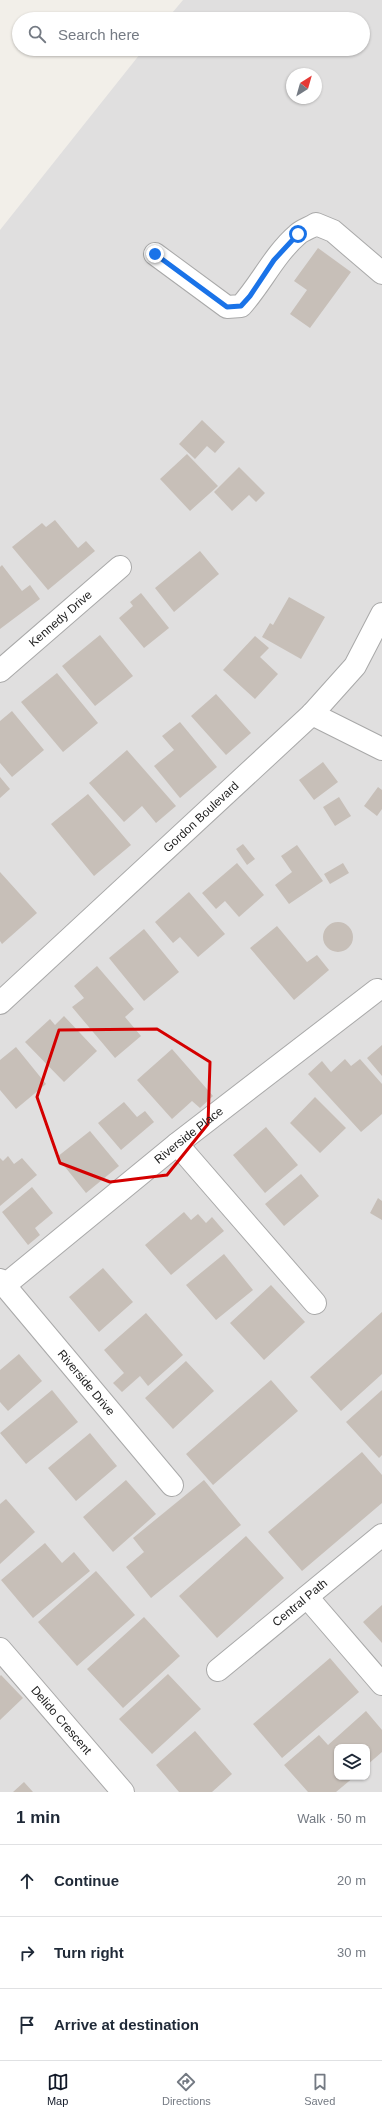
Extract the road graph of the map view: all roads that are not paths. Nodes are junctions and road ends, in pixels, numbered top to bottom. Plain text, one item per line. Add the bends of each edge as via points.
1 (155, 254) dead end
2 (382, 273) edge
3 (120, 567) dead end
4 (382, 614) edge
5 (0, 671) edge
6 (312, 714) junction
7 (382, 749) edge
8 (377, 990) dead end
9 (0, 1003) edge
10 (177, 1144) junction
11 (2, 1282) edge
12 (315, 1303) dead end
13 (172, 1485) dead end
14 (382, 1534) edge
15 (306, 1597) junction
16 (0, 1649) edge
17 (218, 1670) dead end
18 (382, 1684) edge
19 (123, 1792) edge

1 - 2 street via 227,307 241,306 274,260 298,234 316,224 333,231
3 - 5 street, Kennedy Drive
4 - 6 street, Gordon Boulevard via 355,666
6 - 7 street
6 - 9 street, Gordon Boulevard
8 - 10 street, Riverside Place
10 - 11 street, Riverside Place
10 - 12 street
11 - 13 street, Riverside Drive
14 - 15 street, Central Path
15 - 17 street, Central Path
15 - 18 street
16 - 19 street, Delido Crescent

